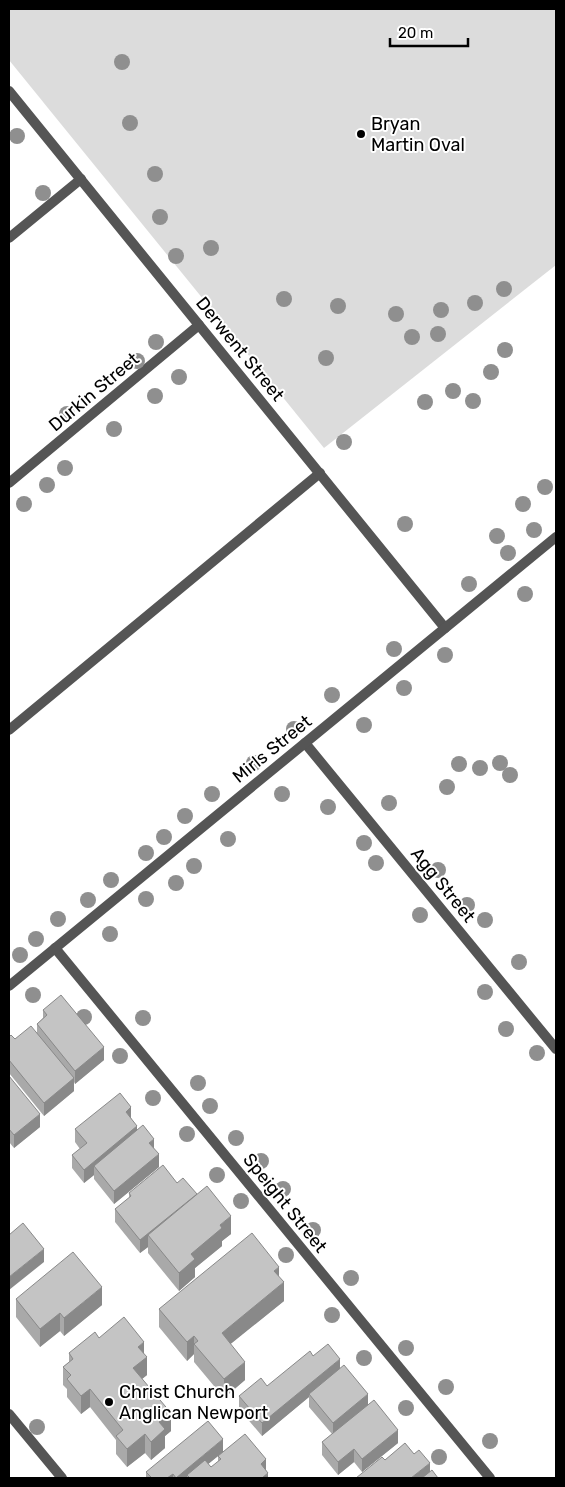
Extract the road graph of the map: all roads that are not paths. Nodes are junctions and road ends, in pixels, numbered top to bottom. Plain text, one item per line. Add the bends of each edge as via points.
1 (9, 92) edge
2 (81, 179) junction
3 (9, 238) edge
4 (199, 325) junction
5 (320, 473) junction
6 (9, 483) edge
7 (556, 537) edge
8 (445, 628) junction
9 (9, 730) edge
10 (305, 743) junction
11 (55, 948) junction
12 (9, 986) edge
13 (556, 1049) edge
14 (9, 1414) edge
15 (62, 1478) edge
16 (490, 1478) edge

1 - 2 street, Derwent Street
2 - 3 street
2 - 4 street, Derwent Street
4 - 5 street, Derwent Street
4 - 6 street, Durkin Street
5 - 8 street, Derwent Street
5 - 9 street
7 - 8 street, Mirls Street
8 - 10 street, Mirls Street
10 - 11 street, Mirls Street
10 - 13 street, Agg Street
11 - 12 street, Mirls Street
11 - 16 street, Speight Street
14 - 15 street

